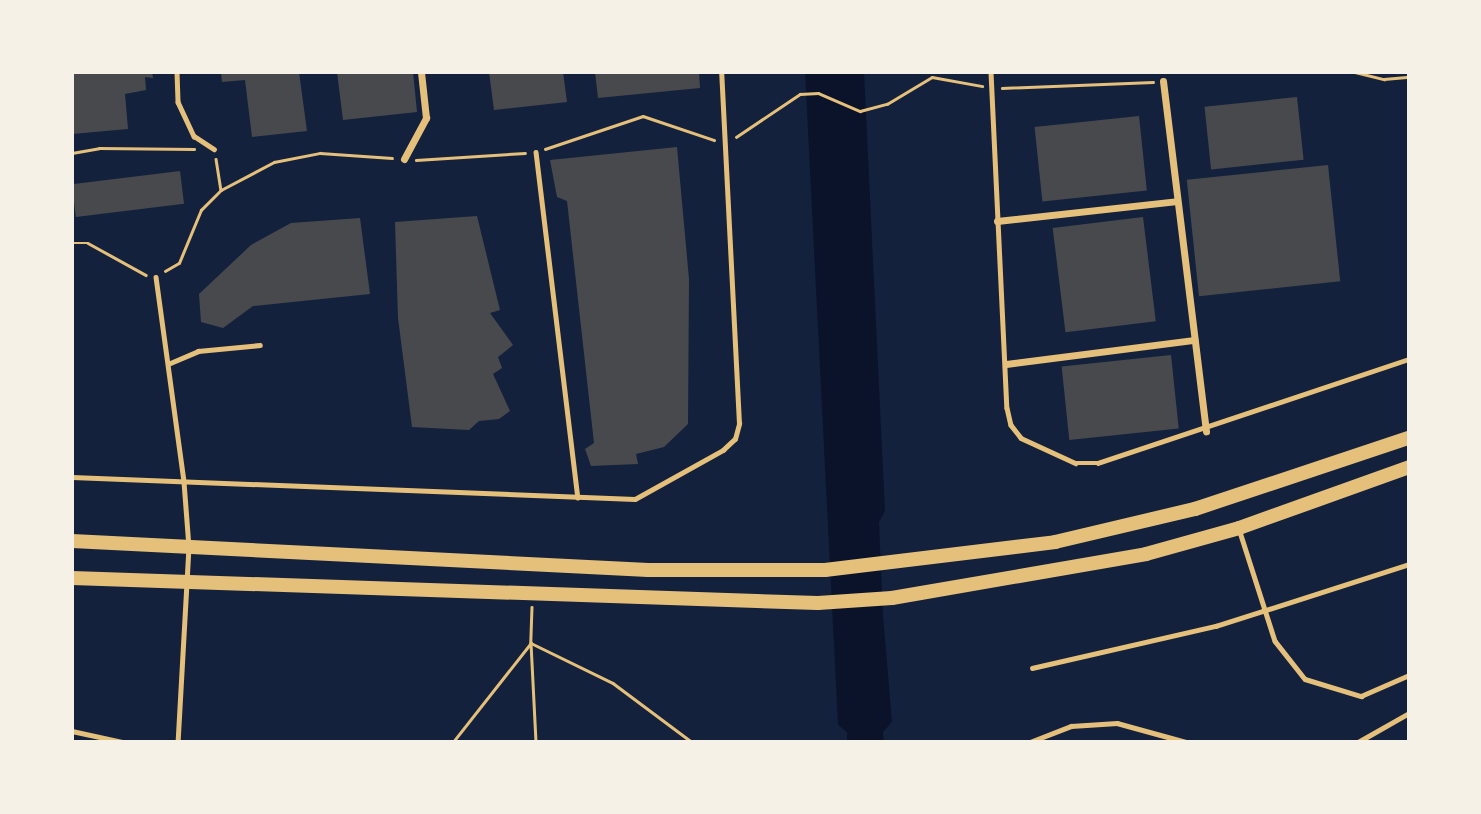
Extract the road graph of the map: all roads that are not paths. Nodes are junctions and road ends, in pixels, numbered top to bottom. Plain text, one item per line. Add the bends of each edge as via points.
1 (177, 72) edge
2 (421, 72) edge
3 (721, 72) edge
4 (991, 72) edge
5 (1162, 72) edge
6 (1163, 81) joint
7 (214, 149) road end
8 (536, 152) road end
9 (404, 159) road end
10 (1177, 201) junction
11 (997, 221) junction
12 (156, 277) road end
13 (1194, 340) junction
14 (260, 345) dead end
15 (1409, 359) edge
16 (168, 364) junction
17 (1006, 364) junction
18 (1206, 431) junction
19 (1409, 438) edge
20 (1409, 467) edge
21 (72, 477) edge
22 (184, 482) junction
23 (578, 497) junction
24 (1239, 528) junction
25 (72, 541) edge
26 (189, 547) junction
27 (1409, 564) edge
28 (72, 578) edge
29 (188, 582) junction
30 (1264, 611) junction
31 (1032, 668) dead end
32 (1409, 675) edge
33 (1409, 713) edge
34 (72, 730) edge
35 (122, 742) edge
36 (178, 742) edge
37 (1030, 742) edge
38 (1186, 742) edge
39 (1358, 742) edge

1 - 7 lane via 178,102 194,136
2 - 9 street via 426,118
3 - 23 lane via 739,424 735,439 644,498
4 - 11 lane
5 - 6 lane
6 - 10 street
8 - 23 lane
10 - 11 street
10 - 13 street
11 - 17 lane
12 - 16 lane
13 - 17 street
13 - 18 street
14 - 16 lane via 198,351
15 - 18 lane
16 - 22 lane
17 - 18 lane via 1011,425 1036,448 1075,463 1098,463
19 - 26 main road via 1195,509 1055,542 882,565 825,570 648,570
20 - 24 main road
21 - 22 lane
22 - 23 lane
22 - 26 lane
24 - 29 main road via 1146,554 892,597 818,603
24 - 30 lane
25 - 26 main road
26 - 29 lane
27 - 30 lane
28 - 29 main road
29 - 36 lane
30 - 31 lane via 1151,643
30 - 32 lane via 1275,641 1305,679 1361,696
33 - 39 lane
34 - 35 lane
37 - 38 lane via 1071,726 1117,723

